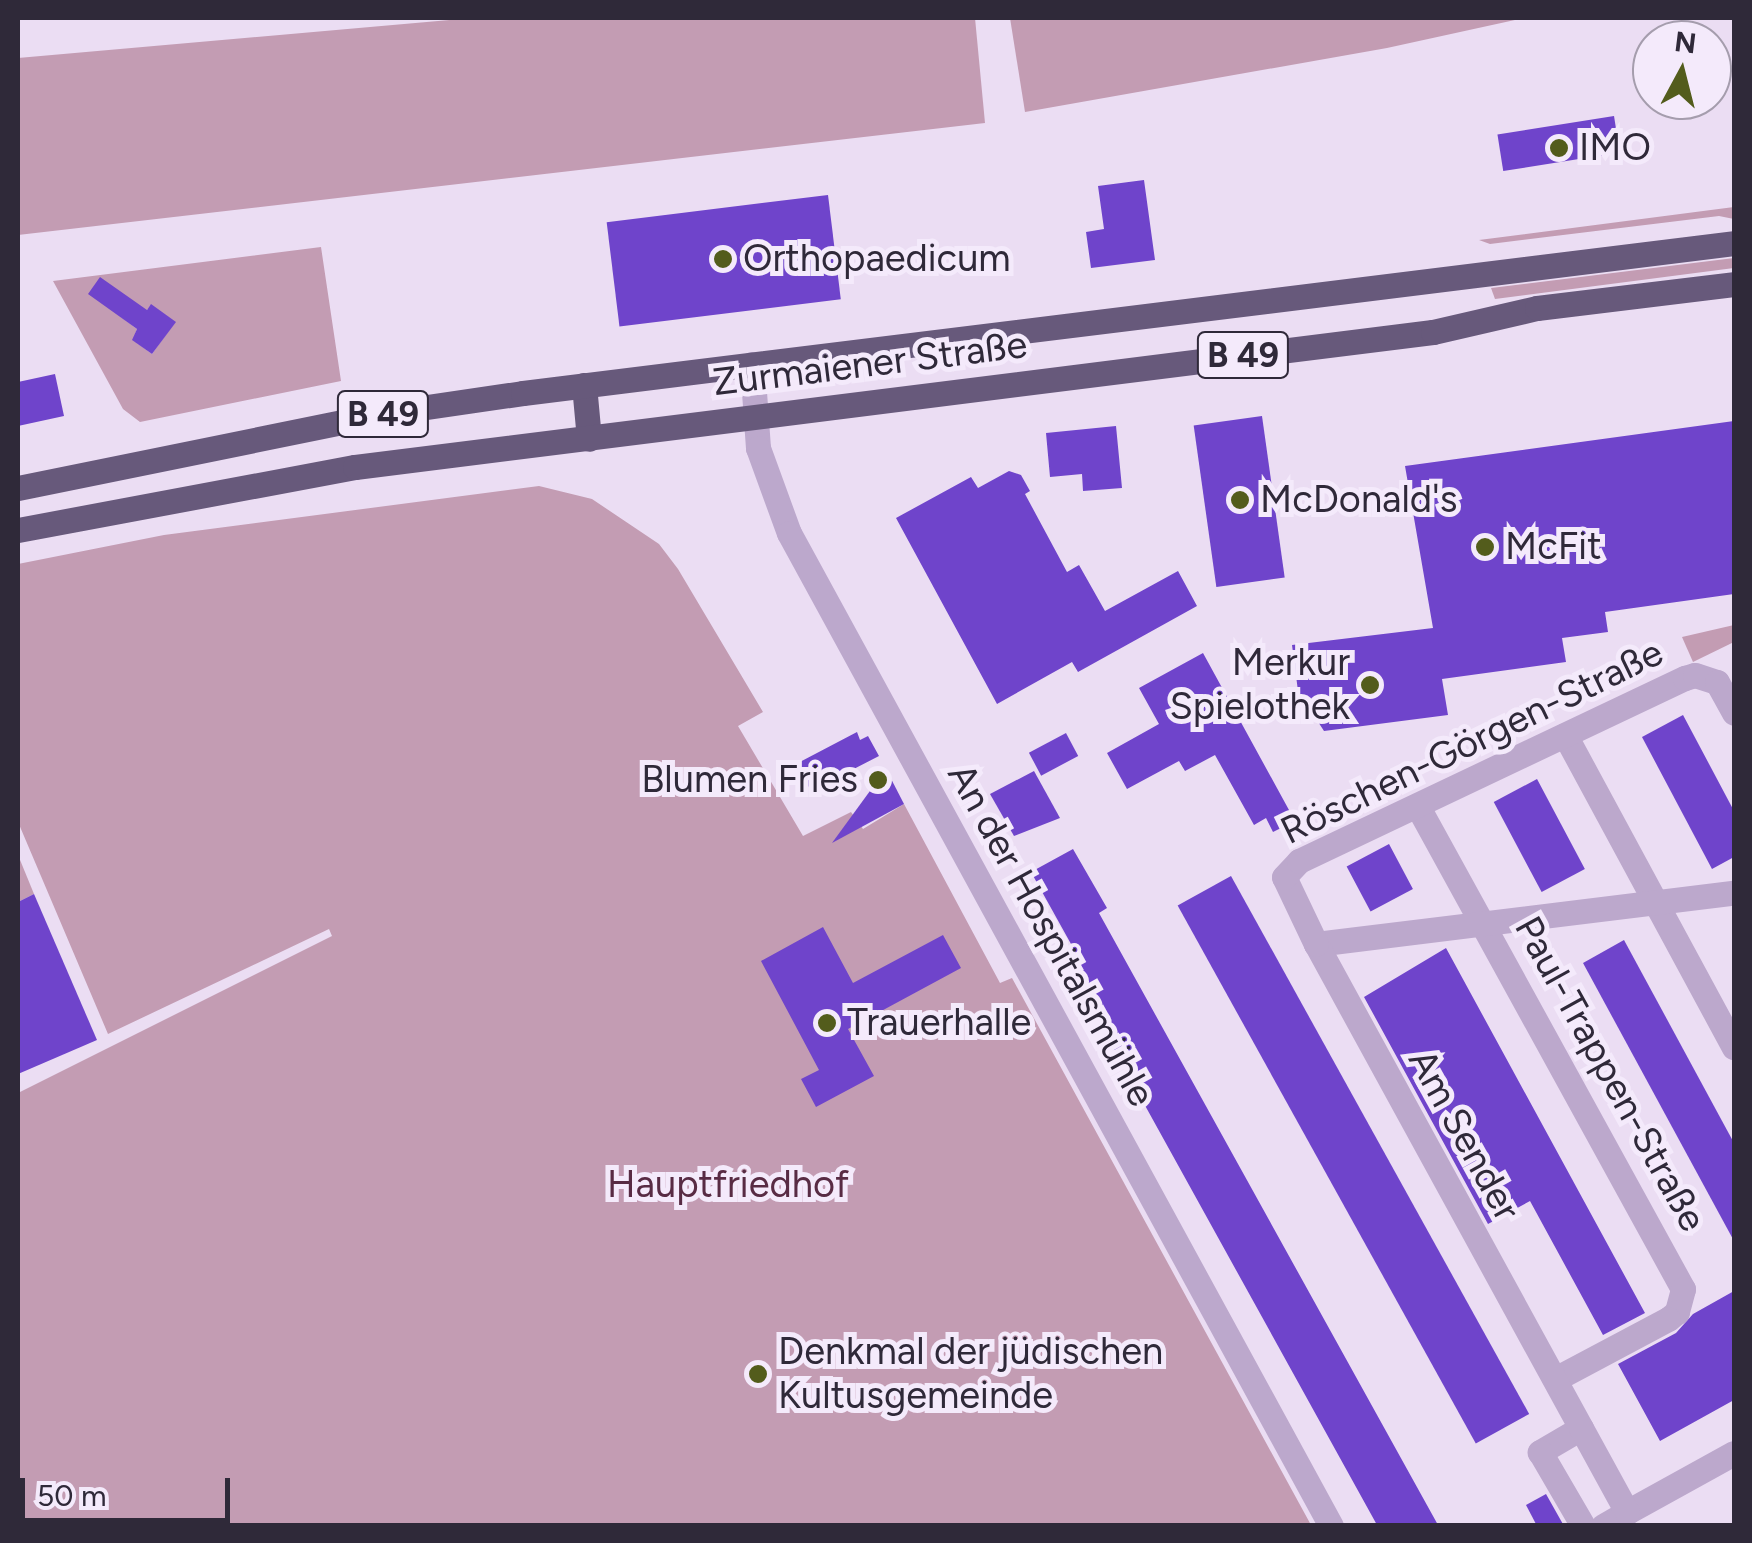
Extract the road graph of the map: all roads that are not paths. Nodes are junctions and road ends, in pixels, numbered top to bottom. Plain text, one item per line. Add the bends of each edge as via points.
1 (1734, 244) edge
2 (1734, 284) edge
3 (752, 364) junction
4 (584, 385) junction
5 (756, 417) junction
6 (590, 439) junction
7 (18, 488) edge
8 (18, 530) edge
9 (1734, 713) edge
10 (1566, 735) junction
11 (1418, 807) junction
12 (1284, 877) joint
13 (1734, 893) edge
14 (1657, 904) junction
15 (1484, 923) junction
16 (1316, 944) junction
17 (1734, 1047) edge
18 (1555, 1378) junction
19 (1581, 1428) junction
20 (1734, 1453) edge
21 (1627, 1512) junction
22 (1332, 1526) edge
23 (1584, 1526) edge
24 (1603, 1526) edge

1 - 3 main road, Zurmaiener Straße / B 49
2 - 5 main road, Zurmaiener Straße / B 49 via 1537,308 1433,332
3 - 4 main road, Zurmaiener Straße / B 49
3 - 5 street, An der Hospitalsmühle
4 - 6 main road
4 - 7 main road, Zurmaiener Straße / B 49 via 386,413
5 - 6 main road, Zurmaiener Straße / B 49
5 - 22 street, An der Hospitalsmühle via 758,448 789,533
6 - 8 main road, Zurmaiener Straße / B 49 via 336,470
9 - 10 street, Röschen-Görgen-Straße via 1717,682 1695,674
10 - 11 street, Röschen-Görgen-Straße
10 - 14 street
11 - 12 street, Röschen-Görgen-Straße via 1299,861
11 - 15 street, Paul-Trappen-Straße
12 - 16 street, Am Sender
13 - 14 street
14 - 15 street
14 - 17 street
15 - 16 street
15 - 18 street, Paul-Trappen-Straße via 1683,1289 1668,1319
16 - 18 street, Am Sender
18 - 19 street, Am Sender
19 - 21 street, Am Sender
19 - 23 street via 1540,1452
20 - 21 street
21 - 24 street

